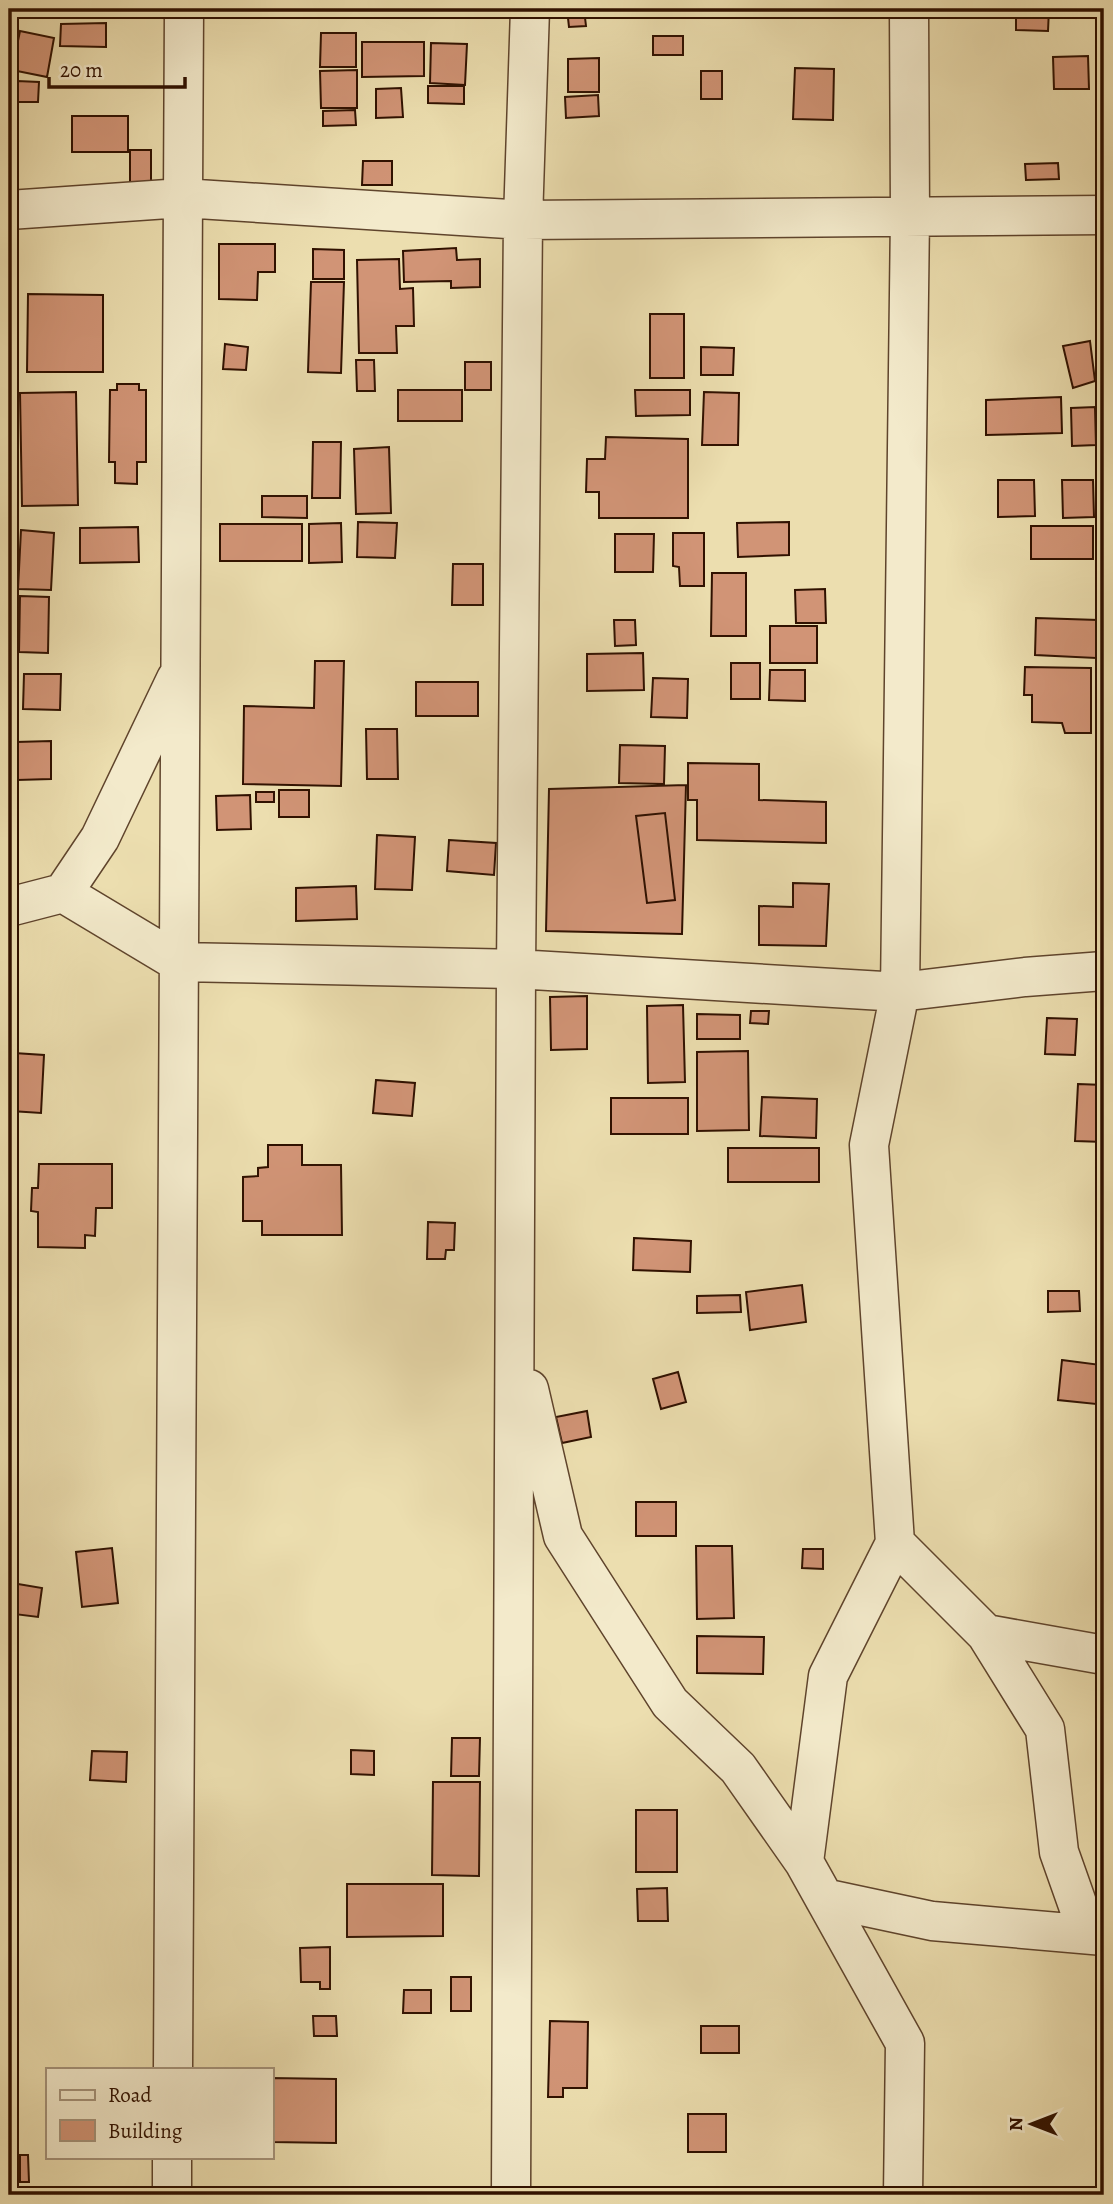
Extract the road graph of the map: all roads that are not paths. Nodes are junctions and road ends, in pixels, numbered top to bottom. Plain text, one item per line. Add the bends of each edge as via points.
1 (184, 9) edge
2 (530, 9) edge
3 (909, 9) edge
4 (183, 198) junction
5 (9, 210) edge
6 (1104, 215) edge
7 (910, 216) junction
8 (523, 220) junction
9 (180, 670) junction
10 (524, 794) dead end
11 (63, 894) junction
12 (9, 907) edge
13 (178, 962) junction
14 (516, 969) junction
15 (1104, 971) edge
16 (900, 992) junction
17 (895, 1542) junction
18 (986, 1634) junction
19 (1104, 1655) edge
20 (804, 1862) junction
21 (824, 1898) junction
22 (1096, 1935) edge
23 (173, 2068) edge
24 (173, 2158) edge
25 (172, 2195) edge
26 (511, 2195) edge
27 (904, 2195) edge

1 - 4 street
2 - 8 street
3 - 7 street
4 - 5 street
4 - 8 street
4 - 9 street
6 - 7 street
7 - 8 street
7 - 16 street
8 - 14 street
9 - 11 street via 100,838
9 - 13 street
10 - 14 street
11 - 12 street
11 - 13 street
13 - 14 street
13 - 23 street
14 - 16 street
14 - 20 street via 520,1352 562,1536 670,1703 738,1768
14 - 26 street
15 - 16 street
16 - 17 street via 869,1145
17 - 18 street
17 - 20 street via 828,1676
18 - 19 street
18 - 22 street via 1045,1729 1059,1852
20 - 21 street
21 - 22 street via 932,1922
21 - 27 street via 905,2042
24 - 25 street

